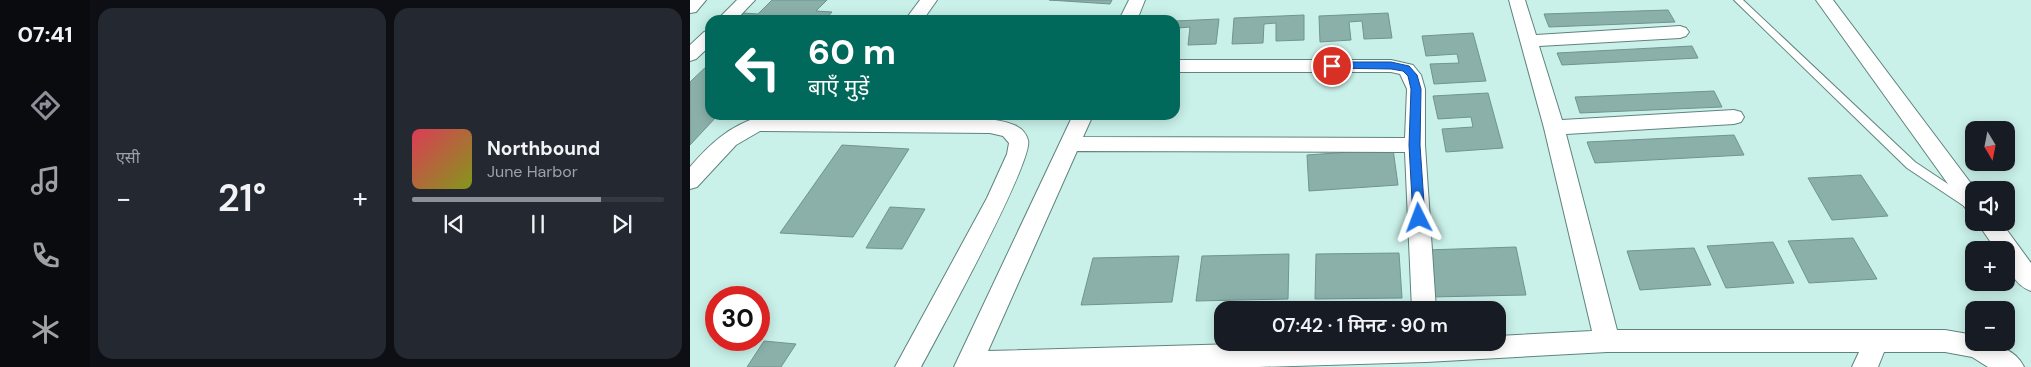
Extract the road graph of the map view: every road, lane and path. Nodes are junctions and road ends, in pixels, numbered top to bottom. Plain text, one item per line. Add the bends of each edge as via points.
1 (698, 0) edge
2 (747, 0) edge
3 (929, 0) edge
4 (1137, 0) edge
5 (1517, 0) edge
6 (1738, 0) edge
7 (1824, 0) edge
8 (690, 8) edge
9 (731, 15) edge
10 (918, 15) edge
11 (1130, 15) edge
12 (1680, 32) dead end
13 (705, 41) edge
14 (1528, 41) junction
15 (690, 55) edge
16 (1180, 66) edge
17 (1734, 117) dead end
18 (840, 120) edge
19 (1081, 120) edge
20 (1554, 128) junction
21 (1069, 144) junction
22 (1415, 145) junction
23 (690, 181) edge
24 (1965, 191) edge
25 (1965, 201) edge
26 (1995, 231) edge
27 (2031, 281) edge
28 (1424, 301) edge
29 (1607, 341) junction
30 (1876, 341) junction
31 (1506, 344) edge
32 (1305, 351) edge
33 (968, 365) edge
34 (908, 367) edge
35 (1865, 367) edge
36 (2011, 367) edge

1 - 8 street
2 - 9 street
3 - 10 street
4 - 11 street
5 - 14 street
6 - 25 lane via 1911,165
7 - 24 street
12 - 14 street
13 - 15 street
14 - 20 street
16 - 22 street via 1391,66 1406,69 1412,75 1416,89
17 - 20 street
18 - 23 street via 748,127 723,144
18 - 34 street via 990,126 1009,130 1019,141 1017,154 997,199
19 - 21 street
20 - 29 street
21 - 22 street
21 - 33 street
22 - 28 street
26 - 27 street
29 - 30 street
29 - 31 street
30 - 35 street
30 - 36 street via 1945,341 1978,347
32 - 33 street

